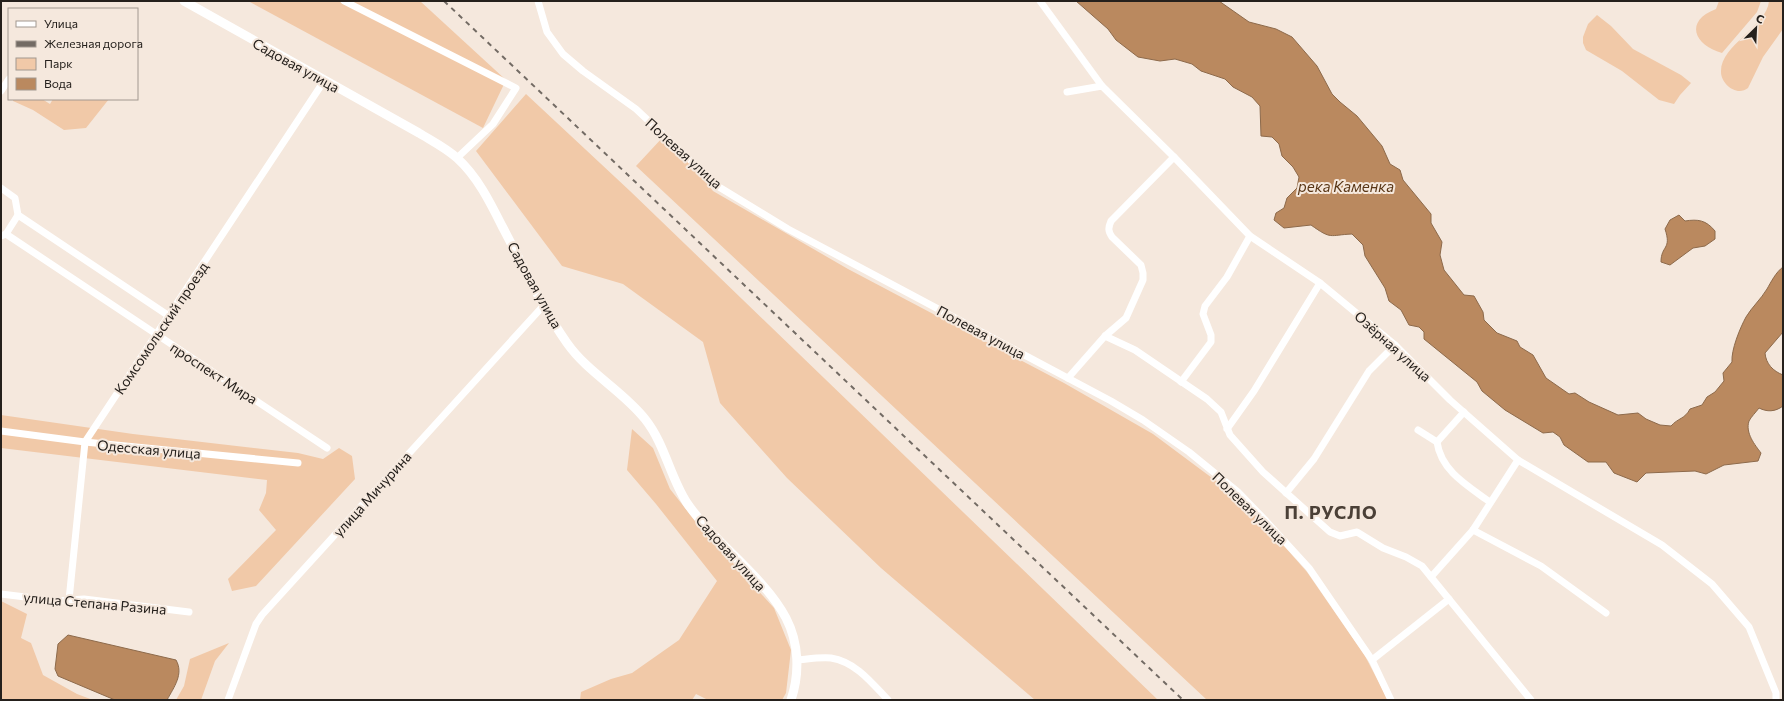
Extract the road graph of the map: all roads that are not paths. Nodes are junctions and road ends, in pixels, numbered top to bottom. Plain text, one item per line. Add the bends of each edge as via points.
1 (184, 1) edge
2 (344, 1) edge
3 (538, 1) edge
4 (1040, 1) edge
5 (8, 80) edge
6 (324, 81) junction
7 (1102, 86) junction
8 (1, 91) edge
9 (1067, 92) dead end
10 (457, 158) junction
11 (1174, 158) junction
12 (1, 188) edge
13 (18, 215) junction
14 (4, 235) edge
15 (1250, 236) junction
16 (1320, 282) junction
17 (544, 305) junction
18 (169, 316) junction
19 (156, 335) junction
20 (1105, 336) junction
21 (1395, 345) junction
22 (1068, 378) junction
23 (1181, 382) junction
24 (1464, 412) junction
25 (1227, 429) junction
26 (1418, 430) dead end
27 (1, 431) edge
28 (85, 442) junction
29 (1437, 442) junction
30 (327, 448) dead end
31 (1518, 460) junction
32 (298, 463) dead end
33 (1286, 493) junction
34 (1490, 502) junction
35 (1473, 530) junction
36 (1432, 577) junction
37 (1, 594) edge
38 (1449, 599) junction
39 (69, 600) junction
40 (189, 612) dead end
41 (1606, 613) dead end
42 (797, 660) junction
43 (1372, 660) junction
44 (228, 700) edge
45 (791, 700) edge
46 (888, 700) edge
47 (1391, 700) edge
48 (1531, 700) edge
49 (1776, 700) edge

1 - 6 main road, Садовая улица
2 - 10 street via 516,88 493,124
3 - 22 street, Полевая улица via 548,32 564,54 636,109 719,187 788,230
4 - 7 street, Озёрная улица
5 - 8 street
6 - 10 main road, Садовая улица via 419,133
6 - 18 street, Комсомольский проезд
7 - 9 street
7 - 11 street, Озёрная улица
10 - 17 main road, Садовая улица via 490,202
11 - 15 street, Озёрная улица
11 - 20 street via 1109,226 1108,232 1140,266 1143,280 1126,318
12 - 13 street via 15,198
13 - 14 street
13 - 18 street
14 - 19 street, проспект Мира
15 - 16 street, Озёрная улица
15 - 23 street via 1227,277 1205,306 1202,314 1211,335 1211,342
16 - 21 street, Озёрная улица
16 - 25 street via 1254,391
17 - 42 main road, Садовая улица via 582,362 645,420 656,435 674,480 688,504 774,600 785,617 794,641
17 - 44 street, улица Мичурина via 262,615 256,624
18 - 19 street, Комсомольский проезд
19 - 28 street, Комсомольский проезд
19 - 30 street, проспект Мира
20 - 22 street
20 - 23 street via 1135,350
21 - 24 street, Озёрная улица
21 - 33 street via 1369,372 1314,459
22 - 43 street, Полевая улица via 1143,420 1189,452 1238,492 1309,568
23 - 25 street via 1221,412
24 - 29 street
24 - 31 street, Озёрная улица
25 - 33 street via 1262,472
26 - 29 street
27 - 28 street, Одесская улица
28 - 32 street, Одесская улица
28 - 39 street, Комсомольский проезд
29 - 34 street via 1439,453 1453,475
31 - 34 street
31 - 49 street, Озёрная улица via 1662,545 1712,584 1749,627 1776,693
33 - 36 street via 1330,532 1340,536 1352,532 1361,534 1383,548 1414,561
34 - 35 street
35 - 36 street
35 - 41 street via 1540,566
36 - 38 street
37 - 39 street, улица Степана Разина
38 - 43 street
38 - 48 street
39 - 40 street, улица Степана Разина via 84,599
42 - 45 main road, Садовая улица
42 - 46 street via 831,658 847,663
43 - 47 street, Полевая улица

